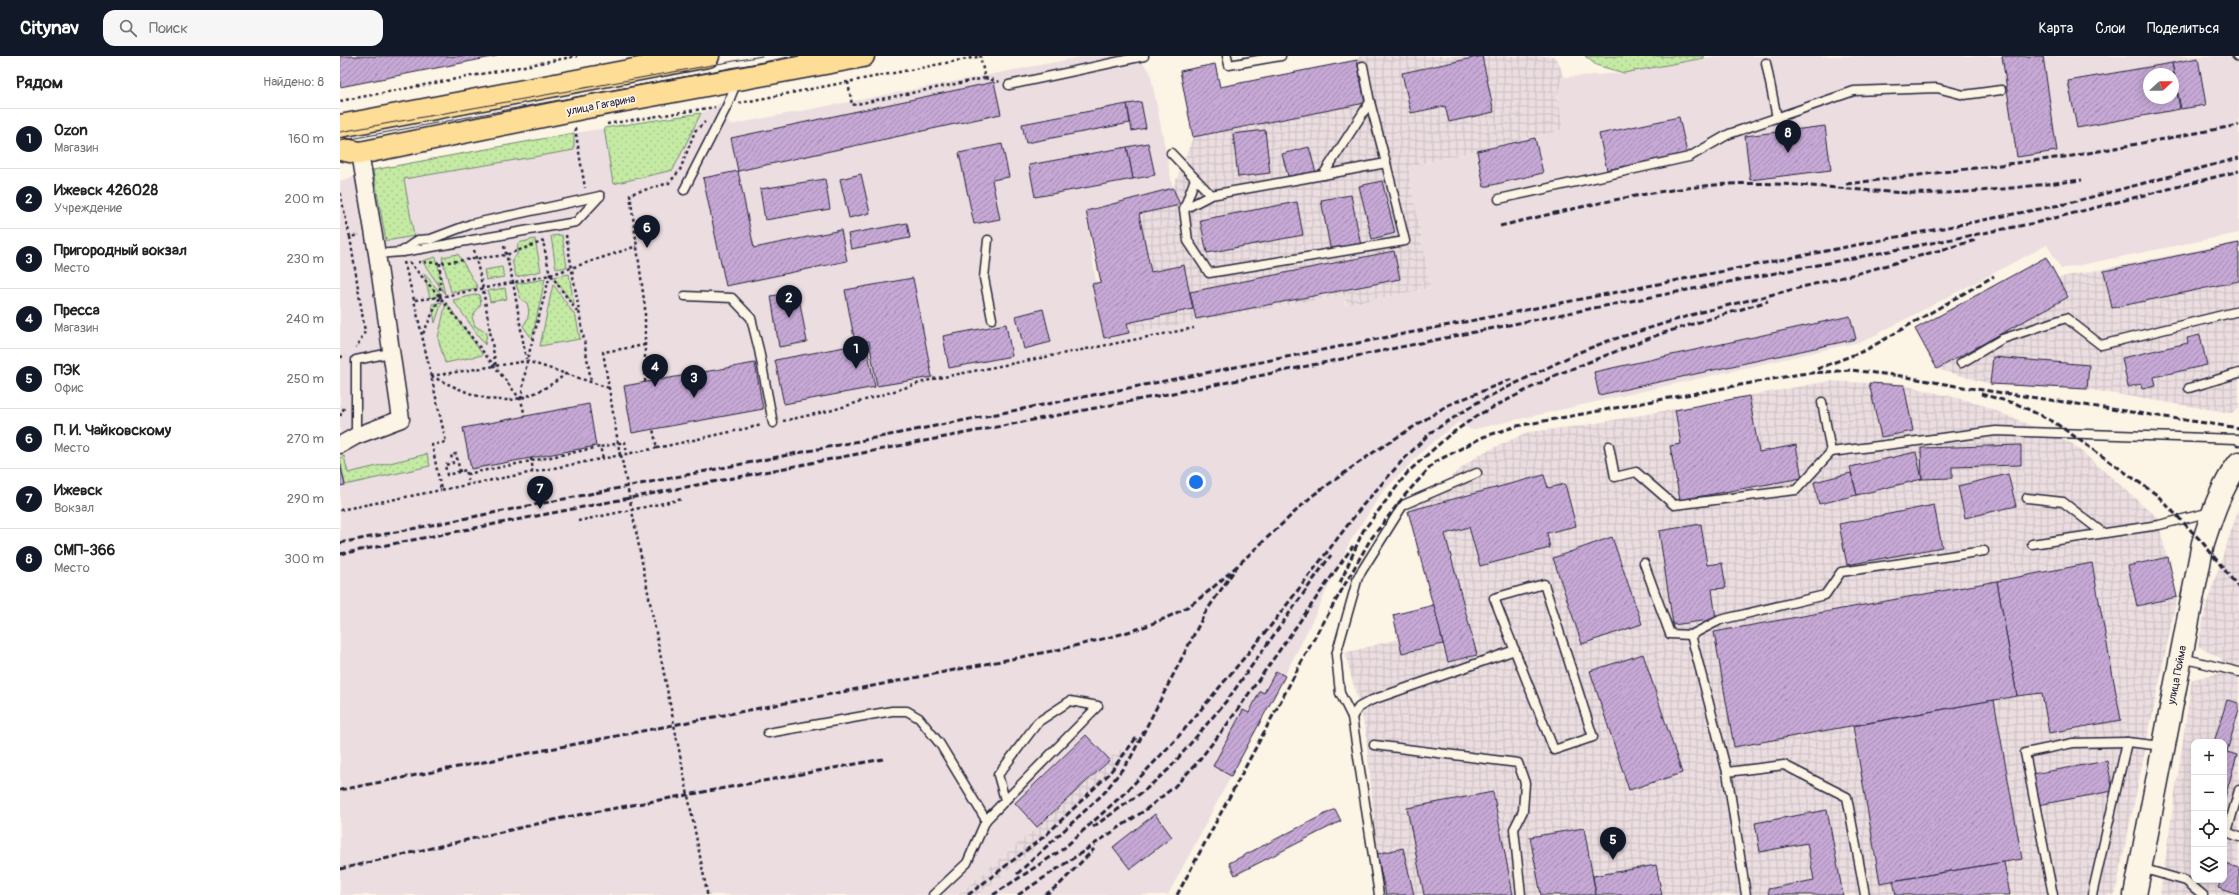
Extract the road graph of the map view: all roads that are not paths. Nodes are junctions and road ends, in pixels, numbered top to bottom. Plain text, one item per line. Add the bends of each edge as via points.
1 (708, 56) edge
2 (862, 56) edge
3 (1144, 56) edge
4 (1227, 56) edge
5 (1280, 56) edge
6 (1263, 58) edge
7 (656, 61) edge
8 (1766, 63) dead end
9 (1363, 66) dead end
10 (738, 80) junction
11 (1009, 85) dead end
12 (2001, 90) dead end
13 (1370, 102) junction
14 (1777, 118) junction
15 (340, 126) edge
16 (347, 153) edge
17 (1171, 153) dead end
18 (1386, 163) junction
19 (1322, 175) junction
20 (1195, 179) junction
21 (684, 190) dead end
22 (1211, 196) junction
23 (1499, 199) dead end
24 (1184, 209) junction
25 (988, 240) dead end
26 (401, 252) junction
27 (377, 254) junction
28 (685, 296) dead end
29 (2239, 311) edge
30 (992, 319) dead end
31 (390, 353) junction
32 (1961, 363) dead end
33 (2239, 373) edge
34 (2189, 388) dead end
35 (1822, 402) dead end
36 (773, 423) road end
37 (356, 436) junction
38 (2239, 441) edge
39 (340, 445) edge
40 (1609, 446) dead end
41 (1831, 452) junction
42 (2239, 462) edge
43 (1477, 473) dead end
44 (2027, 498) dead end
45 (2213, 512) junction
46 (2103, 533) junction
47 (2032, 544) dead end
48 (1984, 551) dead end
49 (1644, 563) dead end
50 (1691, 635) junction
51 (1515, 650) junction
52 (2181, 658) junction
53 (2239, 672) edge
54 (1352, 717) junction
55 (768, 733) dead end
56 (2127, 742) junction
57 (1374, 745) dead end
58 (2164, 746) junction
59 (1727, 772) junction
60 (2239, 790) edge
61 (1005, 800) junction
62 (986, 820) junction
63 (2239, 837) edge
64 (2140, 868) junction
65 (934, 895) edge
66 (1379, 895) edge
67 (1521, 895) edge
68 (1746, 895) edge
69 (1865, 895) edge
70 (2053, 895) edge
71 (2092, 895) edge
72 (2135, 895) edge
73 (2204, 895) edge

1 - 7 main road
2 - 10 main road, улица Гагарина
3 - 11 lane
4 - 6 lane via 1229,65
5 - 6 lane
7 - 15 main road
8 - 14 lane
9 - 13 lane
10 - 16 main road, улица Гагарина
10 - 21 lane
12 - 14 lane via 1964,95 1938,88 1854,91
13 - 18 lane
13 - 19 lane
14 - 23 lane via 1729,134 1689,157
16 - 27 street via 374,232
17 - 20 lane
18 - 19 lane
18 - 24 lane via 1405,241 1209,273 1188,241
19 - 22 lane
20 - 22 lane
20 - 24 lane
22 - 24 lane
25 - 30 lane via 984,278
26 - 26 lane via 418,240 431,239 470,224 600,196 576,222
26 - 27 lane
27 - 31 street
28 - 36 lane via 732,298 751,318
29 - 32 lane via 2101,344 2066,318 2002,339
31 - 37 lane via 356,360
31 - 37 street via 400,419
33 - 34 lane
35 - 41 lane
37 - 39 street
38 - 41 lane via 1996,431
40 - 41 lane via 1615,477 1636,472 1674,505 1796,490
42 - 45 street, улица Пойма
43 - 54 lane via 1403,505 1358,578 1336,655 1340,693
44 - 46 lane via 2063,502
45 - 46 lane via 2159,525
45 - 52 street, улица Пойма via 2203,543
46 - 47 lane
48 - 50 lane via 1841,572 1825,595 1720,620
49 - 50 lane via 1670,634
50 - 59 lane
51 - 51 lane via 1494,598 1544,584 1593,737 1554,750
51 - 54 lane via 1372,700 1359,707
52 - 53 lane
52 - 58 street, улица Пойма
54 - 66 lane
55 - 62 lane via 892,711 907,711 919,718 940,744
56 - 58 lane
56 - 70 lane via 2073,743 2025,753
56 - 71 lane
57 - 67 lane via 1518,763 1525,783 1523,811 1514,829
58 - 64 street, улица Пойма
59 - 68 lane
59 - 69 lane via 1784,765 1847,797
60 - 63 lane via 2228,832
61 - 61 lane via 1043,761 1098,706 1070,701 1038,722 998,775
61 - 62 lane
62 - 65 lane via 967,863
64 - 72 street, улица Пойма
64 - 73 lane via 2186,881

